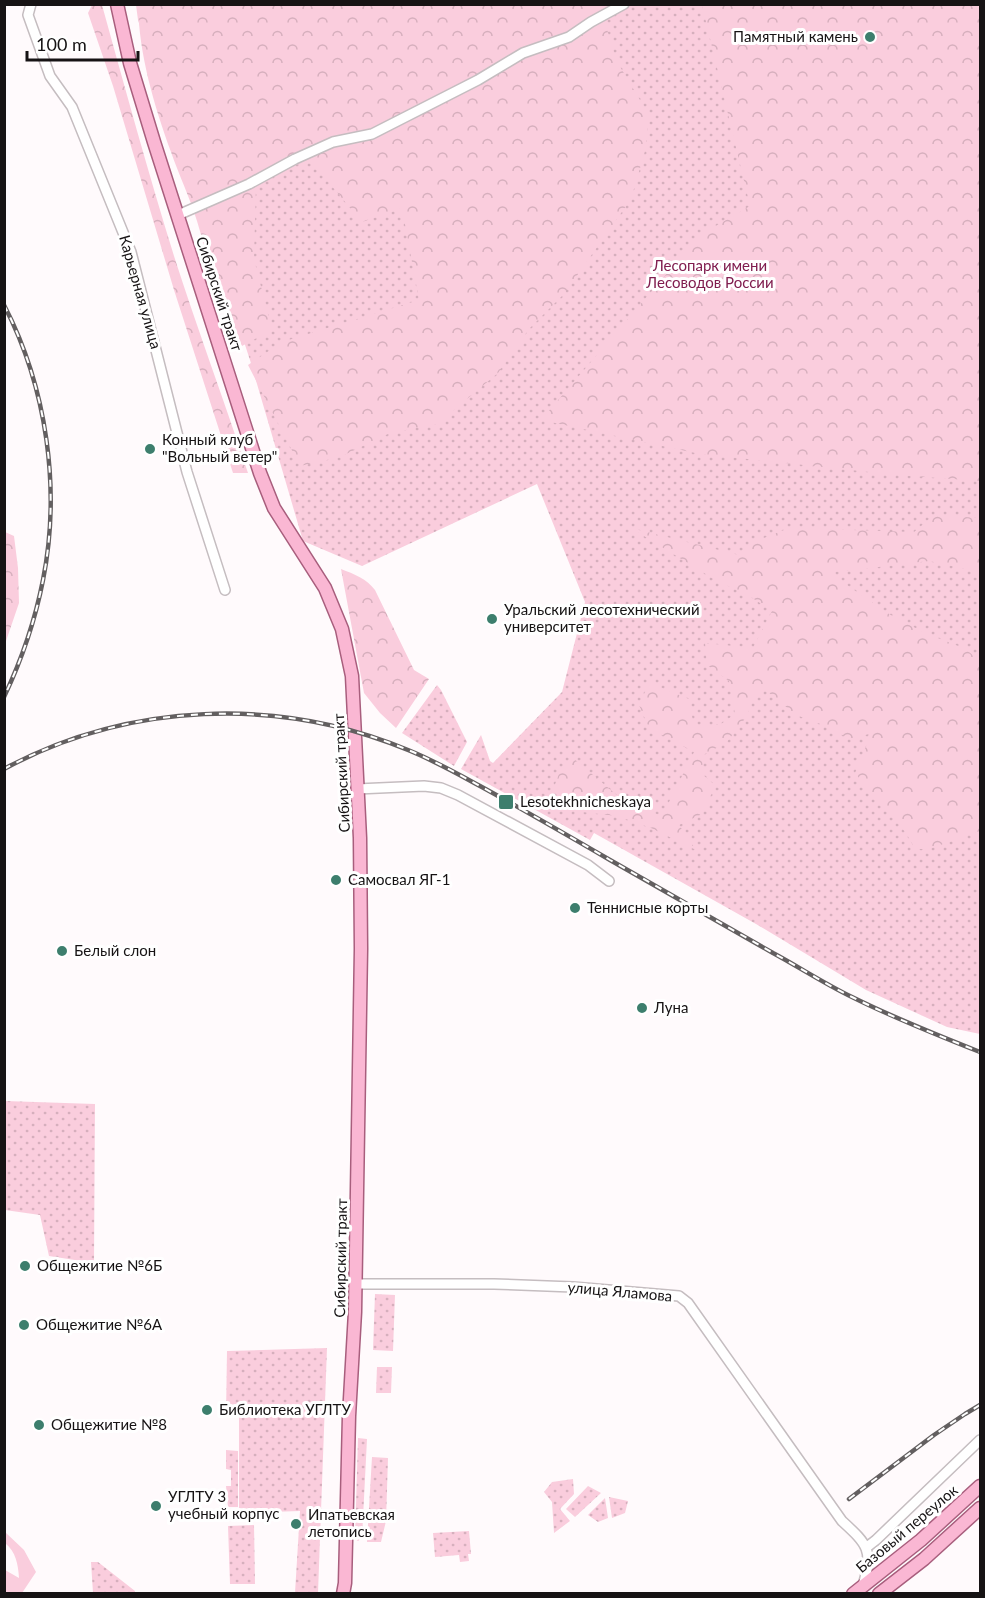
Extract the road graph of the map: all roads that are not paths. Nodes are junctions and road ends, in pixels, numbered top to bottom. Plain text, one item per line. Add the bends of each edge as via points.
1 (31, 4) edge
2 (117, 4) edge
3 (624, 4) edge
4 (178, 215) junction
5 (225, 590) dead end
6 (357, 789) junction
7 (609, 881) dead end
8 (355, 1284) junction
9 (981, 1440) edge
10 (981, 1486) edge
11 (981, 1508) edge
12 (943, 1519) junction
13 (954, 1533) junction
14 (867, 1547) junction
15 (858, 1589) edge
16 (345, 1590) edge
17 (879, 1593) edge

1 - 5 street, Карьерная улица via 28,15 50,76 76,117 131,252 187,472
2 - 4 main road, Сибирский тракт via 130,63
3 - 4 street via 569,37 523,53 372,134 333,142
4 - 6 main road, Сибирский тракт via 263,482 325,588 342,629 352,676
6 - 7 street via 441,788 588,865
6 - 8 main road, Сибирский тракт via 361,949
8 - 14 street, улица Яламова via 494,1284 679,1296 688,1303 842,1521
8 - 16 main road, Сибирский тракт
9 - 14 street
10 - 12 main road, Базовый переулок
11 - 13 main road, Базовый переулок
12 - 13 main road via 951,1524
12 - 15 main road, Базовый переулок
13 - 17 main road, Базовый переулок
14 - 15 street via 867,1571

